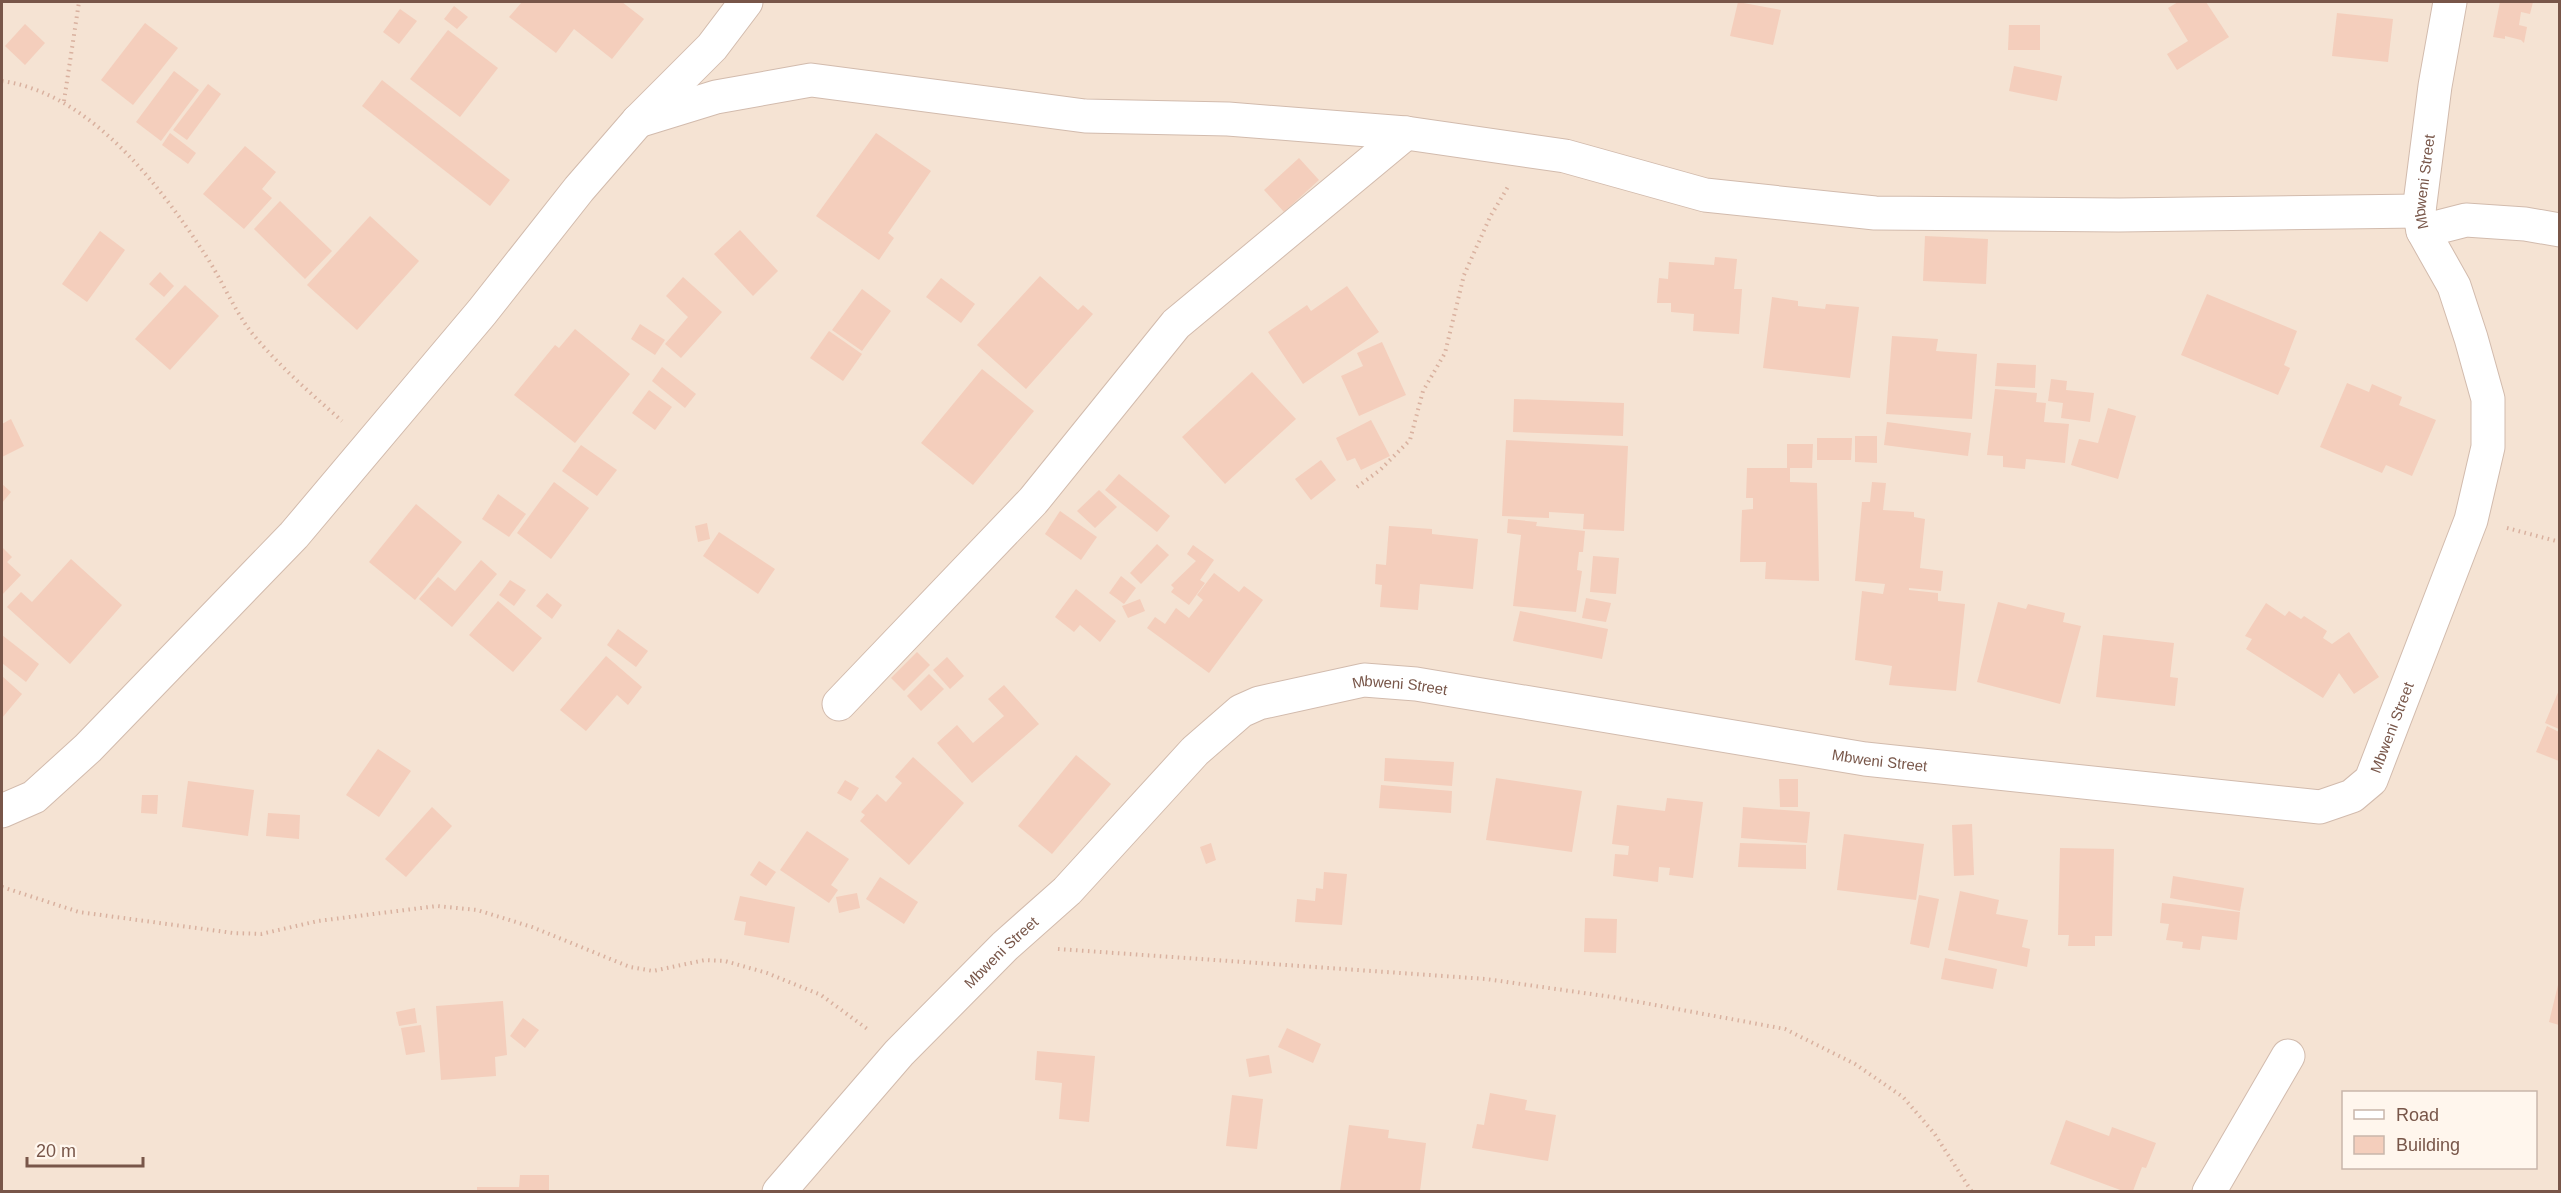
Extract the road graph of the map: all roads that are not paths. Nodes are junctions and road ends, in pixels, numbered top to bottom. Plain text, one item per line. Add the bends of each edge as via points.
1 (746, 2) edge
2 (2450, 2) edge
3 (638, 121) junction
4 (1406, 133) junction
5 (2421, 221) junction
6 (2559, 230) edge
7 (839, 704) dead end
8 (2, 811) edge
9 (2288, 1056) dead end
10 (779, 1191) edge
11 (2209, 1191) edge

1 - 3 street via 712,48
2 - 5 street, Mbweni Street via 2435,86
3 - 4 street via 716,97 810,80 1085,116 1228,119
3 - 8 street via 294,535 88,748 34,797
4 - 5 street via 1565,156 1705,195 1875,213
4 - 7 street via 1176,324 1034,501
5 - 6 street via 2466,220
5 - 10 street, Mbweni Street via 2454,286 2488,399 2488,447 2471,520 2371,780 2352,796 2320,807 1865,759 1416,684 1364,680 1258,703 1241,711 1195,751 1067,891 1005,946 900,1053
9 - 11 street

